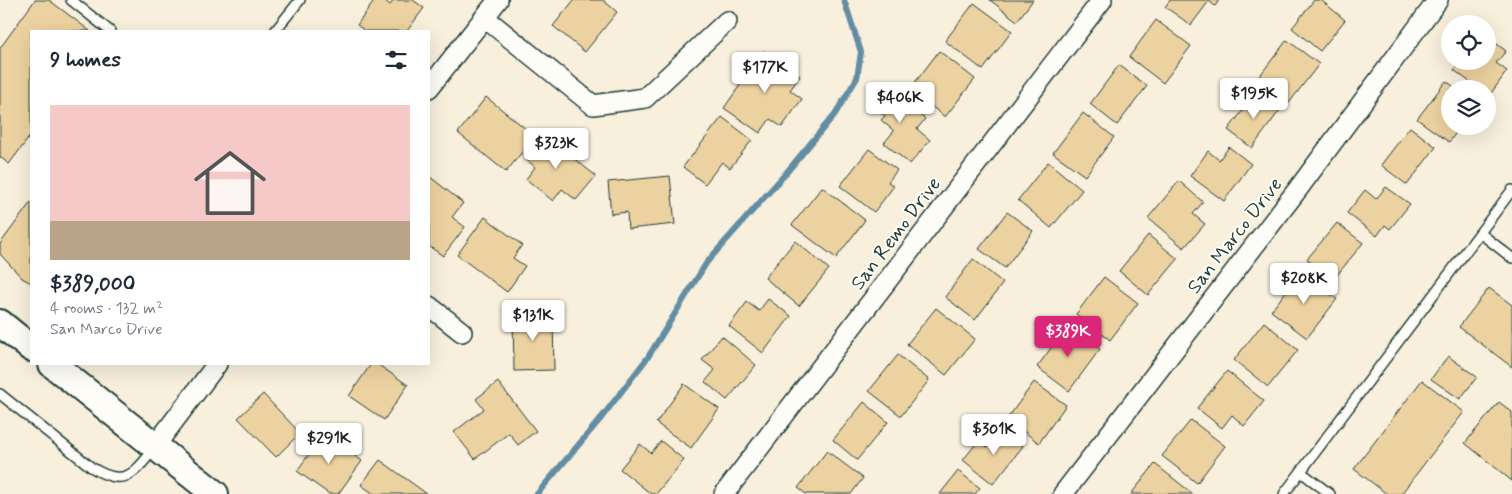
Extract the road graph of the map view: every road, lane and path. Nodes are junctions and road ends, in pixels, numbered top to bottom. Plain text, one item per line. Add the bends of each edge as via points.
1 (300, 0) edge
2 (498, 0) edge
3 (1102, 0) edge
4 (1438, 0) edge
5 (77, 2) edge
6 (485, 18) junction
7 (727, 22) dead end
8 (109, 30) edge
9 (276, 30) edge
10 (430, 87) edge
11 (1512, 190) edge
12 (1480, 233) junction
13 (1512, 258) edge
14 (430, 307) edge
15 (0, 323) edge
16 (462, 332) dead end
17 (30, 347) edge
18 (53, 365) edge
19 (216, 365) edge
20 (0, 394) edge
21 (155, 446) junction
22 (1301, 472) junction
23 (215, 494) edge
24 (724, 494) edge
25 (1063, 494) edge
26 (1284, 494) edge
27 (1330, 494) edge

1 - 9 lane
2 - 6 street
3 - 24 street, San Remo Drive
4 - 25 street, San Marco Drive via 1298,189
5 - 8 lane
6 - 7 street via 593,105 645,98
6 - 10 street
11 - 12 lane
12 - 13 lane
12 - 22 lane
14 - 16 street
15 - 17 street
18 - 21 street
19 - 21 street
20 - 21 lane via 106,476 122,477 136,471
21 - 23 street
22 - 26 lane
22 - 27 lane

